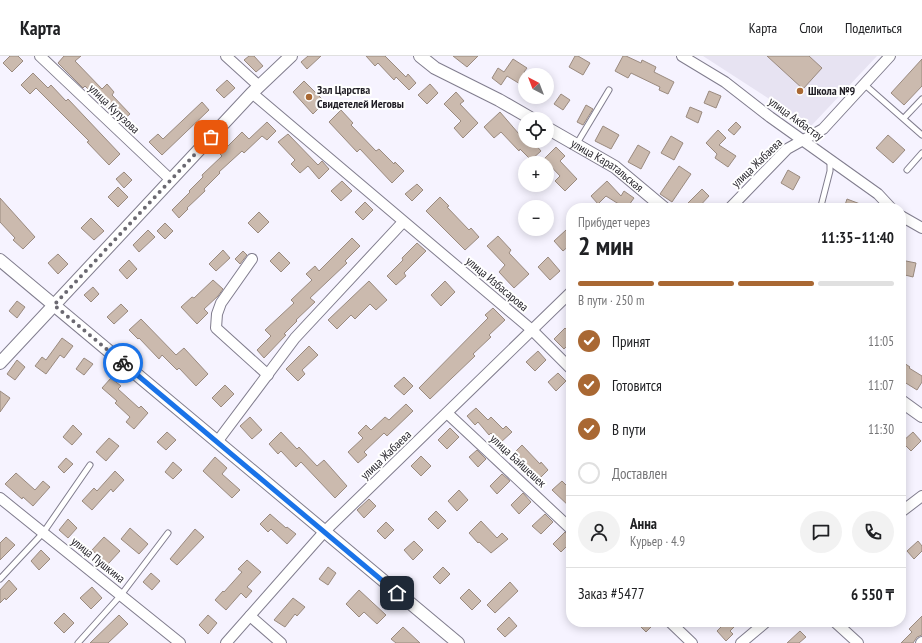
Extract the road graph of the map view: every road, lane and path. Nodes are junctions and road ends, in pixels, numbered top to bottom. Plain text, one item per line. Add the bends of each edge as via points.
1 (40, 56) edge
2 (226, 56) edge
3 (291, 56) edge
4 (420, 56) edge
5 (682, 56) edge
6 (890, 56) edge
7 (864, 84) junction
8 (256, 90) junction
9 (609, 90) dead end
10 (922, 99) edge
11 (520, 112) edge
12 (904, 118) junction
13 (554, 132) edge
14 (922, 135) edge
15 (803, 140) junction
16 (576, 145) junction
17 (922, 153) edge
18 (830, 160) junction
19 (907, 170) dead end
20 (171, 180) junction
21 (655, 203) edge
22 (735, 203) edge
23 (822, 203) edge
24 (886, 203) edge
25 (906, 219) edge
26 (403, 222) junction
27 (922, 228) edge
28 (252, 259) dead end
29 (0, 260) edge
30 (566, 297) edge
31 (54, 305) junction
32 (532, 330) junction
33 (0, 363) edge
34 (566, 364) edge
35 (268, 374) junction
36 (906, 405) edge
37 (447, 413) junction
38 (922, 416) edge
39 (217, 442) junction
40 (90, 465) dead end
41 (922, 496) edge
42 (0, 498) edge
43 (906, 508) edge
44 (566, 524) edge
45 (324, 532) junction
46 (43, 533) junction
47 (168, 533) dead end
48 (0, 579) edge
49 (121, 595) junction
50 (250, 616) junction
51 (675, 627) edge
52 (760, 627) edge
53 (840, 627) edge
54 (78, 643) edge
55 (180, 643) edge
56 (226, 643) edge
57 (281, 643) edge
58 (458, 643) edge
59 (692, 643) edge
60 (741, 643) edge
61 (858, 643) edge

1 - 20 street, улица Кутузова
2 - 8 street, улица Избасарова
3 - 8 street
4 - 11 street via 435,68
5 - 15 street, улица Акбастау via 725,82
6 - 7 street, улица Жабаева
7 - 12 lane
7 - 15 street, улица Жабаева via 823,129
8 - 20 street
8 - 26 street, улица Избасарова
9 - 16 lane
10 - 12 lane
12 - 14 lane
13 - 16 street, улица Каратальская
15 - 18 street, улица Акбастау
15 - 22 street, улица Жабаева via 787,149
16 - 21 street, улица Каратальская via 615,168
17 - 19 lane
18 - 23 lane via 830,172
18 - 24 street, улица Акбастау via 878,194
20 - 31 street
25 - 27 street
26 - 32 street, улица Избасарова
26 - 35 street via 295,338
28 - 35 street via 221,303 216,314 216,328
29 - 31 street
30 - 32 street, улица Жабаева
31 - 33 street
31 - 39 street
32 - 34 street, улица Избасарова
32 - 37 street, улица Жабаева
35 - 39 street
36 - 38 street
37 - 44 street, улица Байшешек
37 - 45 street, улица Жабаева
39 - 45 street
40 - 46 lane
41 - 43 street
42 - 46 street, улица Пушкина
45 - 50 street, улица Жабаева
45 - 58 street
46 - 48 lane
46 - 49 street, улица Пушкина
47 - 49 lane
49 - 54 lane
49 - 55 street, улица Пушкина
50 - 56 street, улица Жабаева
50 - 57 street
51 - 59 street
52 - 60 street
53 - 61 street

